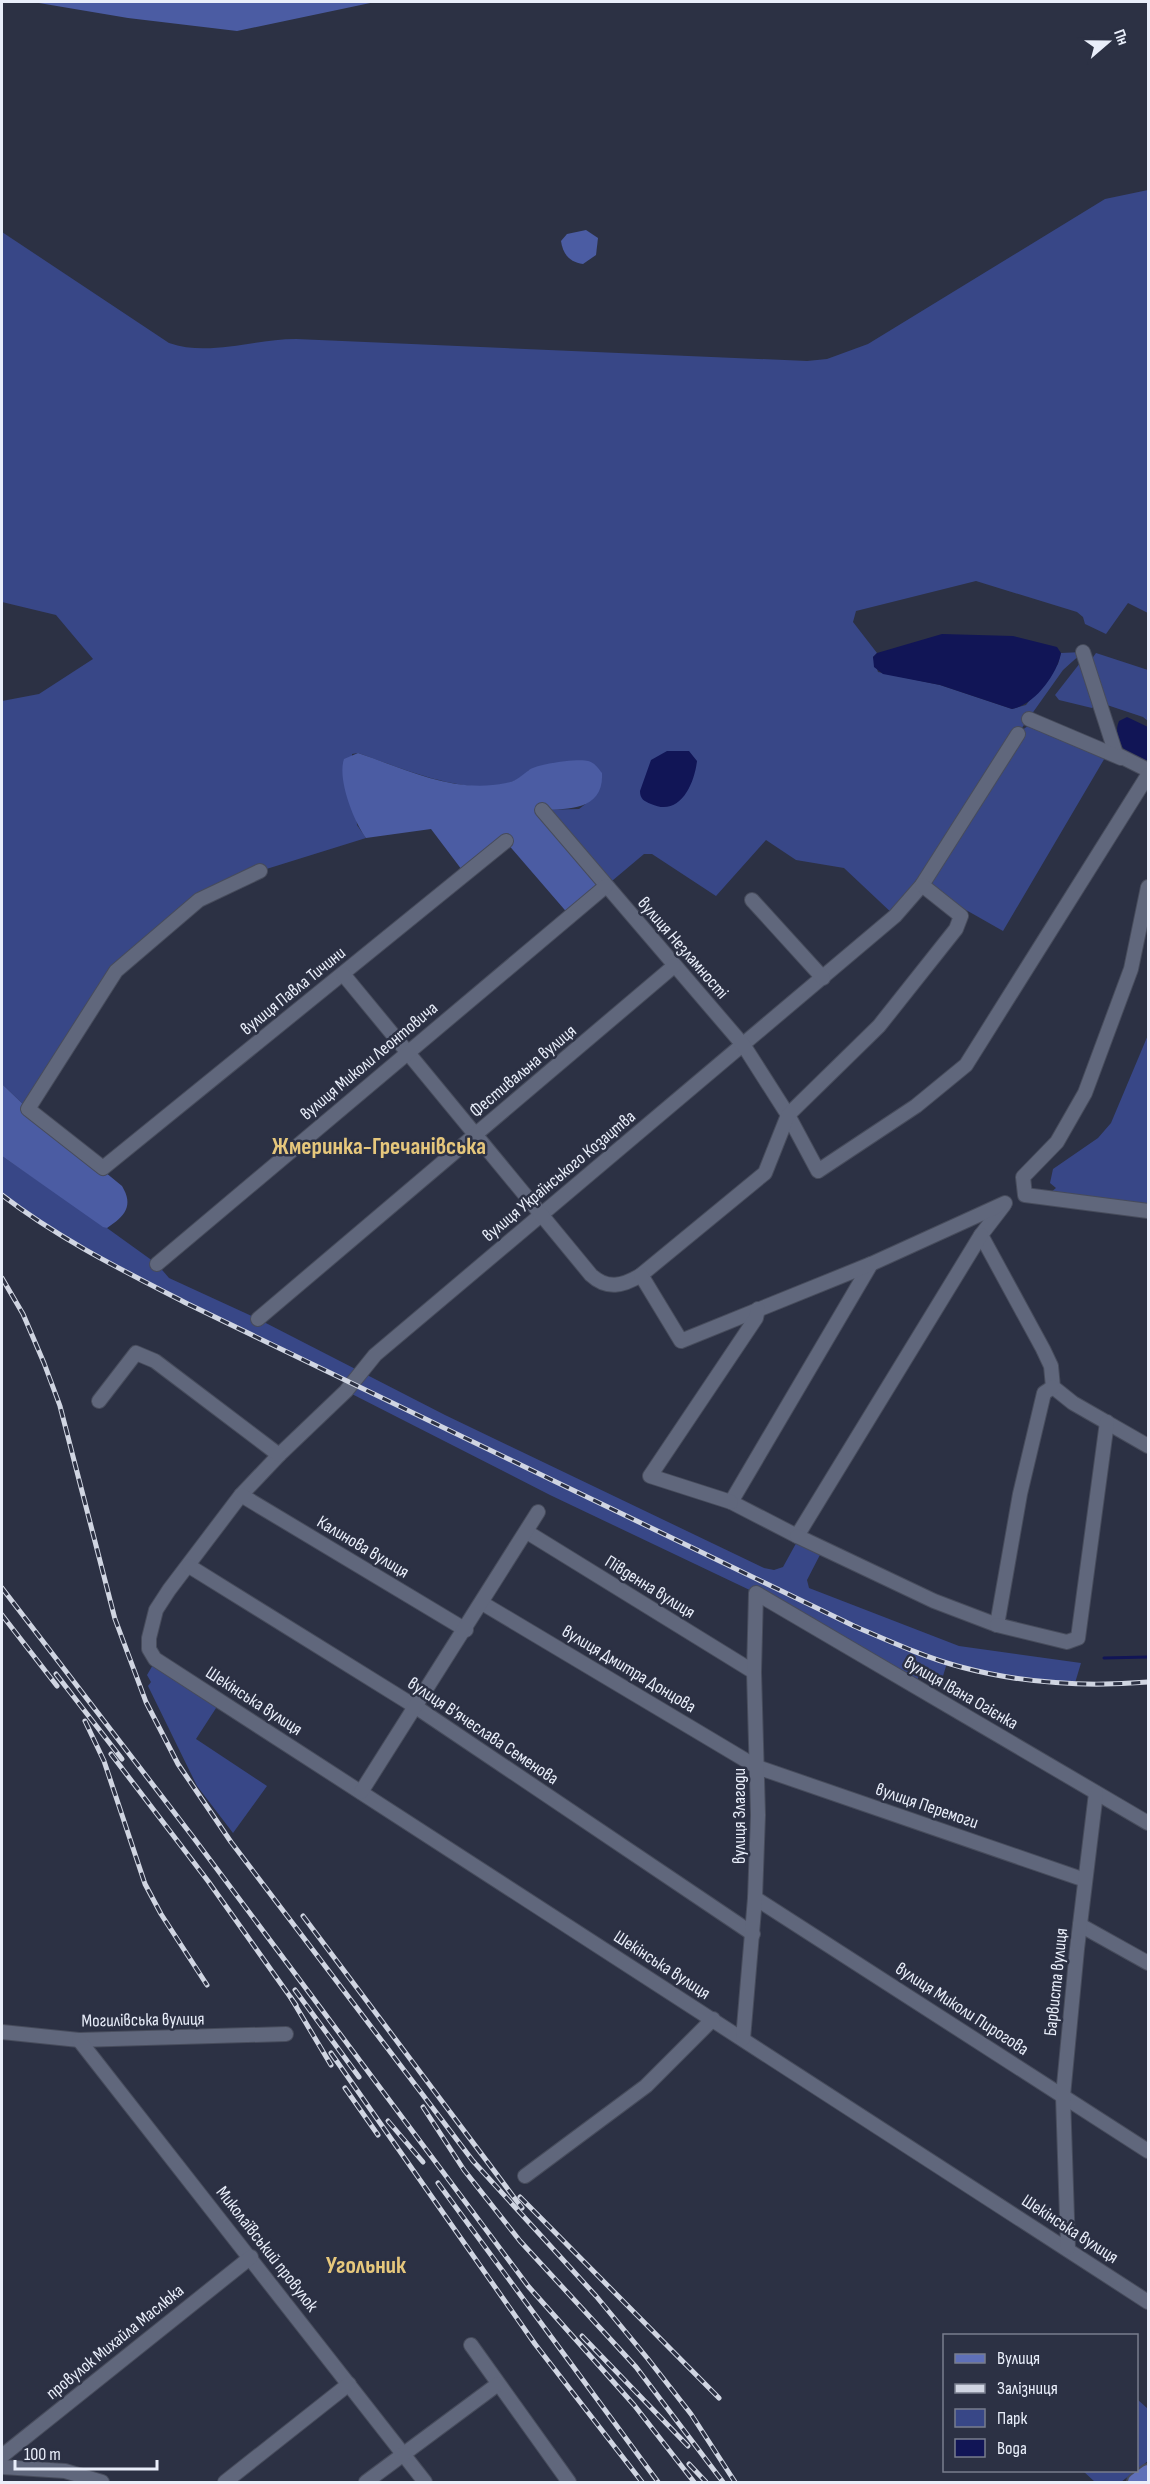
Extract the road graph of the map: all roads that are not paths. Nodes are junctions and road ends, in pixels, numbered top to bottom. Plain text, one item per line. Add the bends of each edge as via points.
1 (1083, 652) dead end
2 (1029, 719) dead end
3 (1018, 734) dead end
4 (1121, 758) junction
5 (1149, 770) edge
6 (1149, 775) edge
7 (542, 810) dead end
8 (506, 842) dead end
9 (260, 871) dead end
10 (922, 885) junction
11 (606, 886) junction
12 (1149, 887) edge
13 (752, 900) dead end
14 (674, 966) junction
15 (343, 974) junction
16 (823, 978) junction
17 (744, 1046) junction
18 (407, 1052) junction
19 (788, 1115) junction
20 (475, 1136) junction
21 (1025, 1195) junction
22 (1005, 1203) junction
23 (1149, 1211) edge
24 (542, 1214) junction
25 (981, 1235) junction
26 (157, 1264) dead end
27 (871, 1264) junction
28 (641, 1275) junction
29 (758, 1309) junction
30 (258, 1319) dead end
31 (1053, 1387) junction
32 (99, 1401) dead end
33 (1107, 1422) junction
34 (1149, 1446) edge
35 (279, 1455) junction
36 (241, 1495) junction
37 (731, 1502) junction
38 (538, 1512) dead end
39 (527, 1532) junction
40 (797, 1536) junction
41 (189, 1566) junction
42 (756, 1593) joint
43 (482, 1603) junction
44 (997, 1625) junction
45 (466, 1630) junction
46 (155, 1659) joint
47 (754, 1672) junction
48 (416, 1707) junction
49 (757, 1767) junction
50 (361, 1792) junction
51 (1096, 1793) junction
52 (1149, 1823) edge
53 (1085, 1880) junction
54 (755, 1898) junction
55 (1080, 1925) junction
56 (753, 1934) junction
57 (1149, 1963) edge
58 (713, 2019) junction
59 (2, 2032) edge
60 (286, 2034) dead end
61 (743, 2039) junction
62 (79, 2040) junction
63 (1063, 2096) junction
64 (1149, 2151) edge
65 (525, 2176) dead end
66 (1068, 2248) junction
67 (251, 2257) junction
68 (1149, 2302) edge
69 (471, 2345) dead end
70 (349, 2384) junction
71 (498, 2384) junction
72 (402, 2453) junction
73 (2, 2456) edge
74 (2, 2467) edge
75 (1149, 2473) edge
76 (102, 2482) edge
77 (225, 2482) edge
78 (366, 2482) edge
79 (425, 2482) edge
80 (569, 2482) edge
81 (1136, 2482) edge

1 - 4 street
2 - 4 street
3 - 10 street, вулиця Українського Козацтва
4 - 5 street
6 - 19 street, вулиця Незламності via 966,1065 916,1106 818,1171
7 - 11 street, вулиця Незламності
8 - 15 street, вулиця Павла Тичини
9 - 15 street, вулиця Павла Тичини via 199,900 116,971 28,1109 103,1168
10 - 16 street, вулиця Українського Козацтва via 895,916
10 - 19 street via 962,916 956,929 879,1026
11 - 14 street, вулиця Незламності
11 - 18 street, вулиця Миколи Леонтовича
12 - 21 street via 1131,969 1085,1093 1057,1142 1023,1177
13 - 16 street
14 - 17 street, вулиця Незламності
14 - 20 street, Фестивальна вулиця
15 - 18 street
16 - 17 street, вулиця Українського Козацтва
17 - 19 street, вулиця Незламності
17 - 24 street, вулиця Українського Козацтва
18 - 20 street
18 - 26 street, вулиця Миколи Леонтовича
19 - 28 street via 765,1173
20 - 24 street
20 - 30 street, Фестивальна вулиця
21 - 22 street
21 - 23 street
22 - 25 street
22 - 27 street
24 - 28 street via 599,1283 620,1285
24 - 35 street, вулиця Українського Козацтва via 375,1355 346,1391
25 - 31 street via 1043,1348 1051,1366
25 - 40 street
27 - 29 street
27 - 37 street
28 - 29 street via 681,1341
29 - 37 street via 756,1318 650,1476
31 - 33 street
31 - 44 street via 1044,1394 1020,1494
32 - 35 street via 136,1353 155,1360
33 - 34 street
33 - 44 street via 1078,1638 1067,1642
35 - 36 street, вулиця Українського Козацтва
36 - 41 street, вулиця Українського Козацтва
36 - 45 street, Калинова вулиця
37 - 40 street
38 - 39 street
39 - 43 street
39 - 47 street, Південна вулиця
40 - 44 street via 934,1601
41 - 46 street, вулиця Українського Козацтва via 156,1610 149,1638 149,1649
41 - 48 street, вулиця В'ячеслава Семенова
42 - 47 street, вулиця Злагоди
42 - 51 street, вулиця Івана Огієнка
43 - 45 street
43 - 49 street, вулиця Дмитра Донцова
45 - 48 street
46 - 50 street, Шекінська вулиця
47 - 49 street, вулиця Злагоди
48 - 50 street
48 - 56 street, вулиця В'ячеслава Семенова
49 - 53 street, вулиця Перемоги
49 - 54 street, вулиця Злагоди
50 - 58 street, Шекінська вулиця
51 - 52 street, вулиця Івана Огієнка
51 - 53 street, Барвиста вулиця
53 - 55 street, Барвиста вулиця
54 - 56 street, вулиця Злагоди
54 - 63 street, вулиця Миколи Пирогова
55 - 57 street
55 - 63 street, Барвиста вулиця
56 - 61 street, вулиця Злагоди
58 - 61 street, Шекінська вулиця
58 - 65 street via 646,2086
59 - 62 street, Могилівська вулиця
60 - 62 street, Могилівська вулиця
61 - 66 street, Шекінська вулиця
62 - 67 street, Миколаївський провулок
63 - 64 street, вулиця Миколи Пирогова
63 - 66 street, Барвиста вулиця
66 - 68 street, Шекінська вулиця
67 - 70 street, Миколаївський провулок
67 - 73 street, провулок Михайла Маслюка
69 - 71 street
70 - 72 street, Миколаївський провулок
70 - 77 street
71 - 72 street
71 - 80 street
72 - 78 street
72 - 79 street, Миколаївський провулок
74 - 76 street via 65,2471
75 - 81 main road

